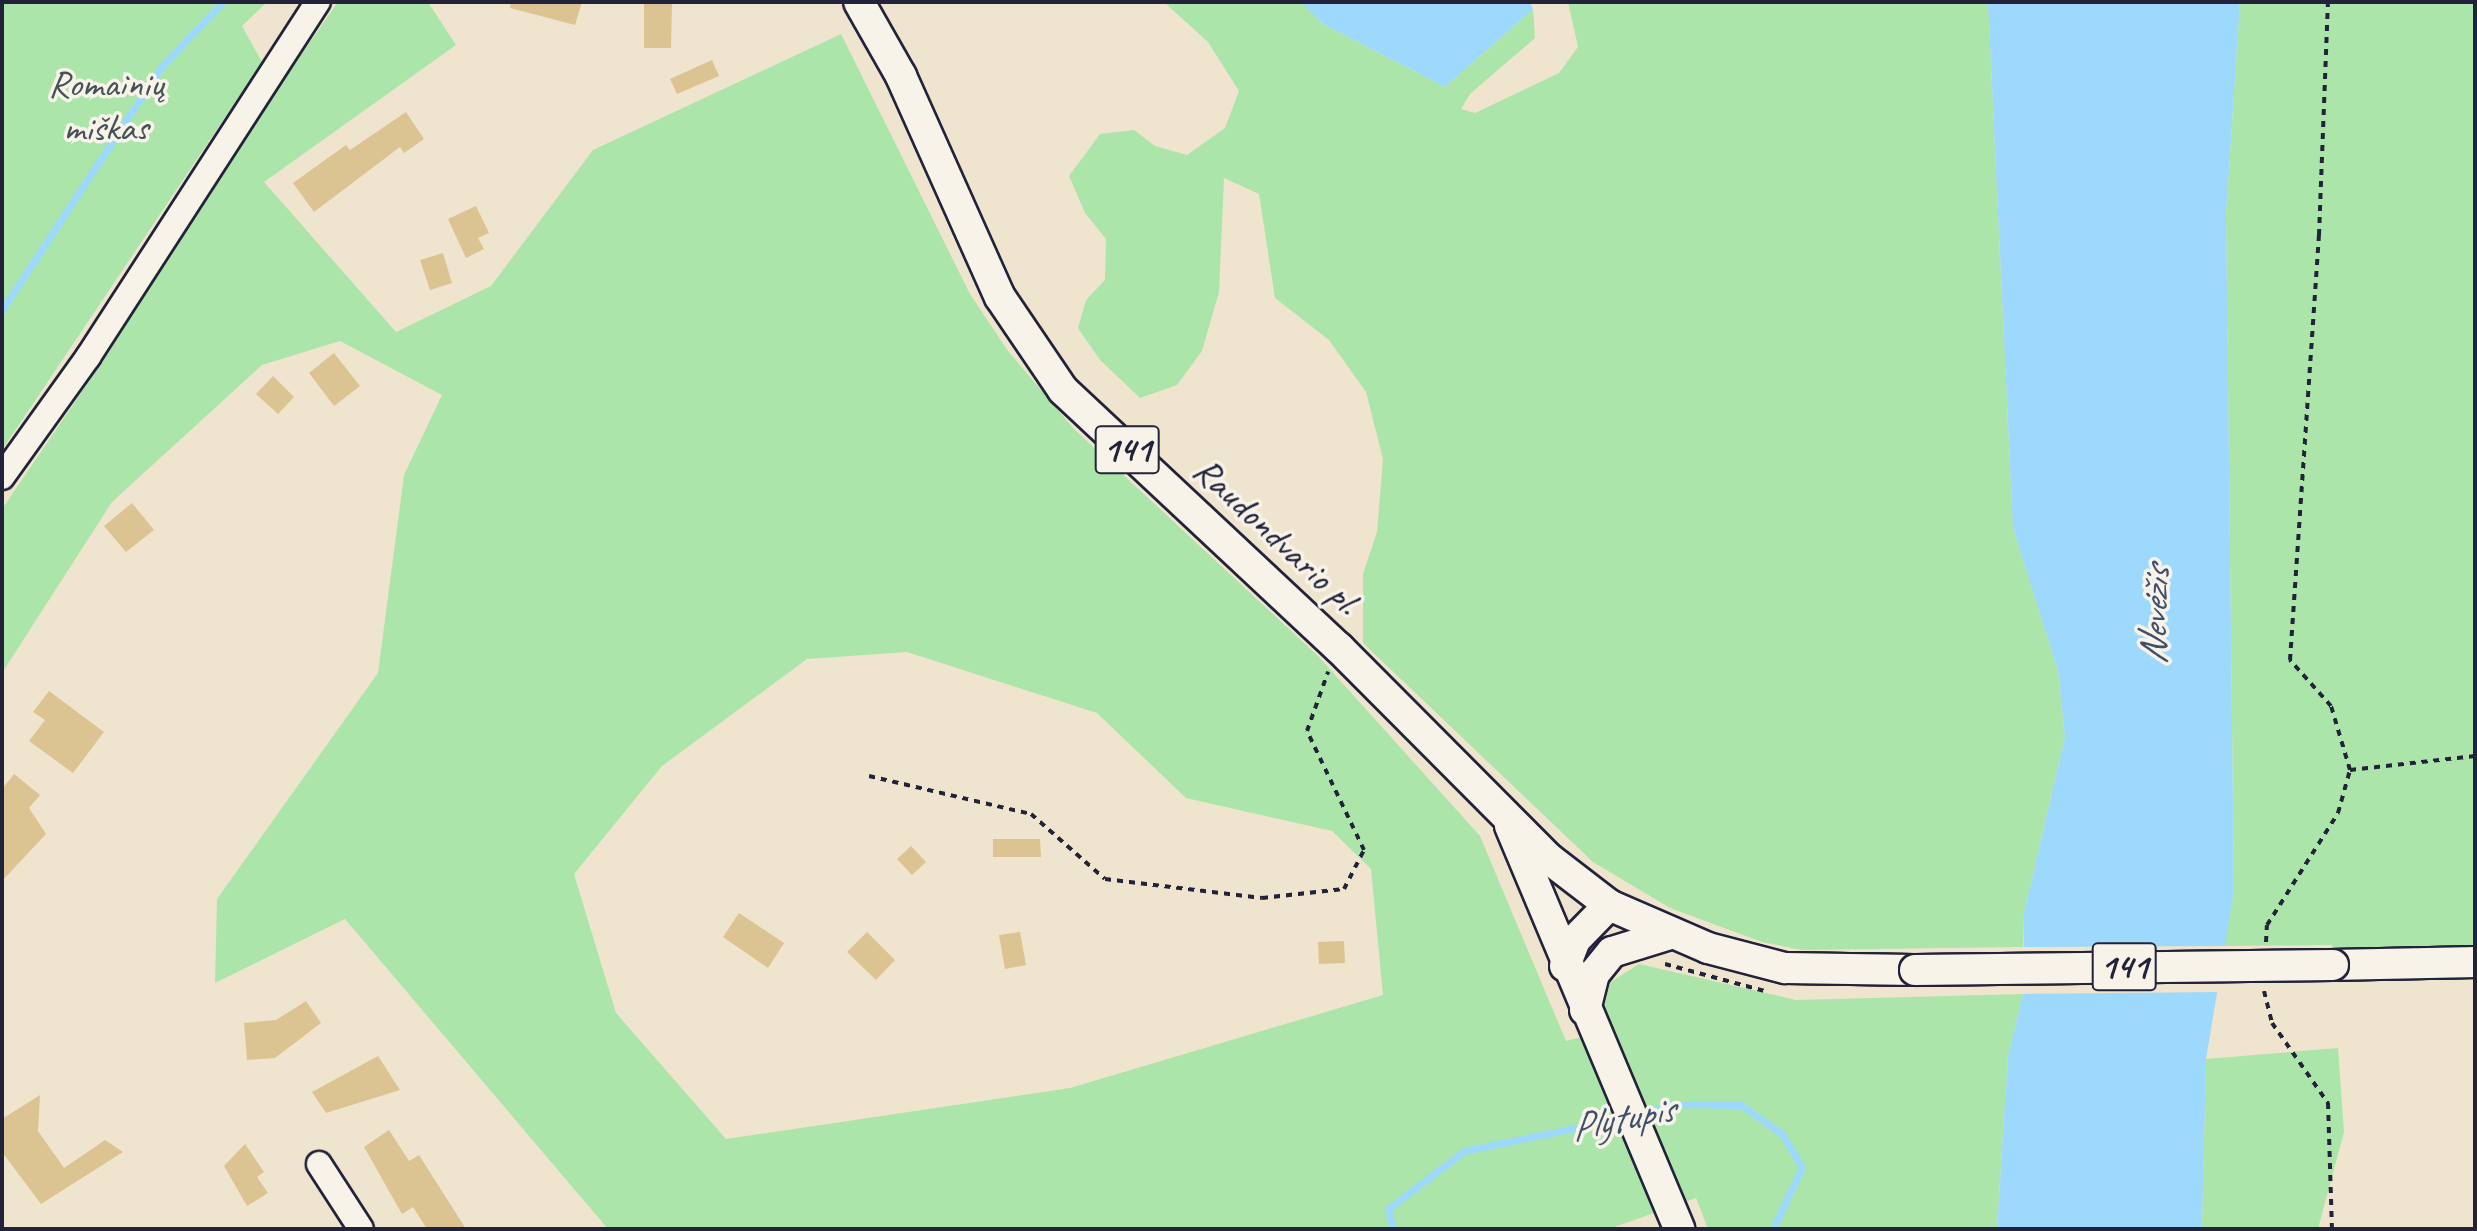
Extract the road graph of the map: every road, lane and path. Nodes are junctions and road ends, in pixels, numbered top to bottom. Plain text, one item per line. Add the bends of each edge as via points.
1 (318, 2) edge
2 (859, 2) edge
3 (2328, 2) edge
4 (2, 477) edge
5 (1339, 648) junction
6 (2475, 756) edge
7 (2350, 770) junction
8 (869, 776) dead end
9 (1506, 816) junction
10 (1609, 905) junction
11 (1670, 934) junction
12 (1612, 952) junction
13 (2265, 954) dead end
14 (2475, 962) edge
15 (1565, 966) junction
16 (2264, 983) dead end
17 (1585, 1010) junction
18 (319, 1164) dead end
19 (361, 1229) edge
20 (1679, 1229) edge
21 (2332, 1229) edge

1 - 4 street via 88,357
2 - 5 main road, Raudondvario pl. / 141 via 901,76 994,285 1030,348 1063,390
3 - 7 path via 2319,235 2290,660 2331,706
5 - 8 path via 1307,731 1364,850 1344,889 1262,898 1105,879 1031,814
5 - 9 main road, Raudondvario pl. / 141
6 - 7 path
7 - 13 path via 2338,813 2267,925
9 - 10 main road, Raudondvario pl. / 141
9 - 15 main road, Raudondvario pl.
10 - 11 main road, 141
10 - 12 main road
10 - 15 main road via 1575,940
11 - 12 main road
11 - 14 main road, 141, bridge via 1785,968
12 - 17 main road via 1594,974
15 - 17 main road, Raudondvario pl.
16 - 21 path via 2272,1023 2328,1103
17 - 20 main road, Raudondvario pl.
18 - 19 street

